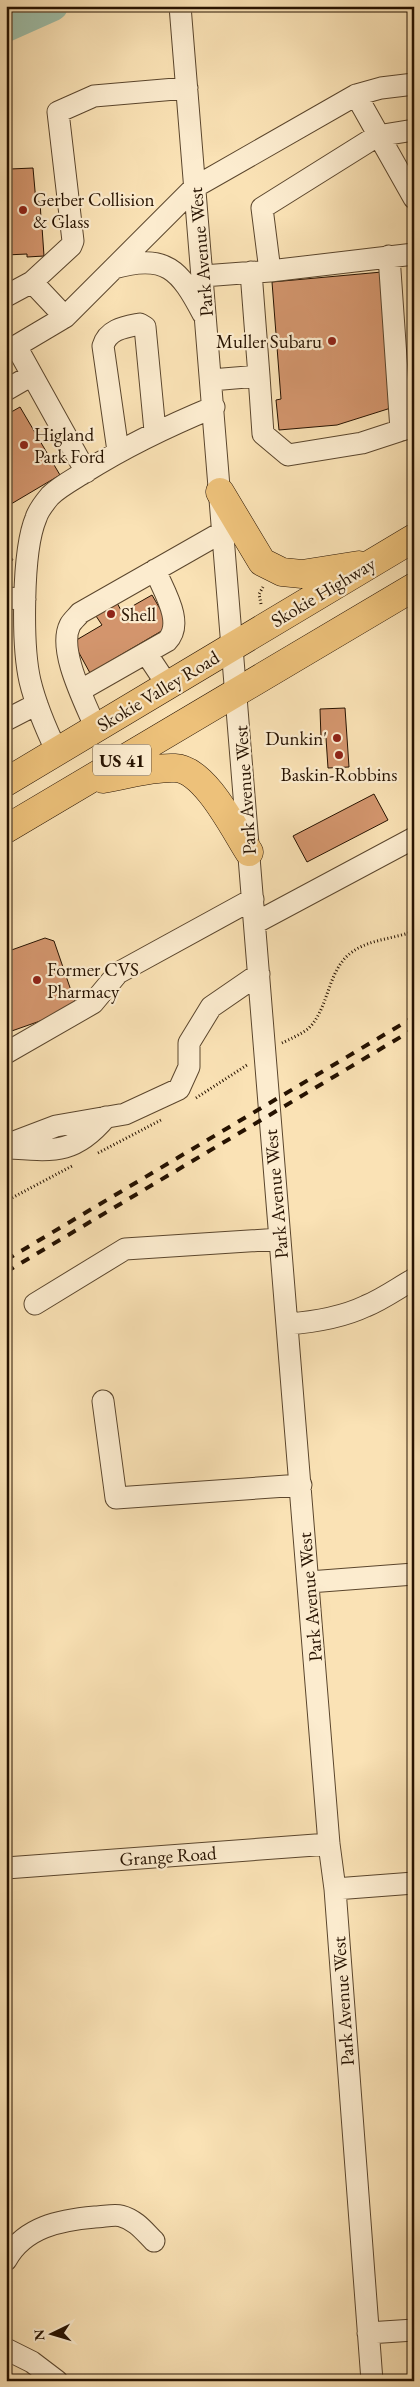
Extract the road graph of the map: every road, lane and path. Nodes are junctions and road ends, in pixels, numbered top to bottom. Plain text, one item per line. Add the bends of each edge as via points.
1 (180, 6) edge
2 (414, 84) edge
3 (187, 88) junction
4 (356, 95) junction
5 (414, 130) edge
6 (377, 136) junction
7 (195, 187) junction
8 (414, 198) edge
9 (414, 254) edge
10 (390, 256) junction
11 (114, 268) junction
12 (261, 271) junction
13 (203, 276) junction
14 (32, 282) junction
15 (6, 296) edge
16 (65, 317) junction
17 (206, 319) junction
18 (11, 349) edge
19 (32, 375) junction
20 (259, 376) junction
21 (211, 380) junction
22 (6, 390) edge
23 (214, 407) junction
24 (407, 428) edge
25 (155, 432) junction
26 (118, 451) junction
27 (86, 472) junction
28 (220, 492) junction
29 (224, 531) junction
30 (414, 538) edge
31 (373, 563) junction
32 (155, 570) junction
33 (263, 587) dead end
34 (414, 587) edge
35 (15, 598) edge
36 (261, 604) dead end
37 (233, 647) junction
38 (146, 653) junction
39 (168, 686) junction
40 (81, 690) junction
41 (237, 692) junction
42 (36, 704) junction
43 (6, 720) edge
44 (96, 729) junction
45 (57, 752) junction
46 (6, 782) edge
47 (84, 782) junction
48 (6, 829) edge
49 (414, 838) edge
50 (249, 852) junction
51 (253, 899) junction
52 (255, 923) junction
53 (414, 930) edge
54 (259, 974) junction
55 (7, 1052) edge
56 (265, 1054) junction
57 (192, 1101) dead end
58 (169, 1116) dead end
59 (6, 1147) edge
60 (92, 1156) dead end
61 (75, 1165) dead end
62 (6, 1201) edge
63 (280, 1239) junction
64 (414, 1278) edge
65 (35, 1304) dead end
66 (287, 1324) junction
67 (102, 1401) dead end
68 (301, 1485) junction
69 (414, 1574) edge
70 (309, 1582) junction
71 (329, 1844) junction
72 (6, 1868) edge
73 (414, 1883) edge
74 (335, 1889) junction
75 (154, 2242) dead end
76 (6, 2260) edge
77 (414, 2330) edge
78 (368, 2334) junction
79 (6, 2349) edge
80 (57, 2381) edge
81 (372, 2381) edge

1 - 3 street, Park Avenue West
2 - 4 street
3 - 7 street, Park Avenue West
3 - 14 street via 94,96 58,112 73,241 72,246
4 - 6 street
4 - 7 street
5 - 6 street
6 - 8 street
6 - 12 street via 262,208
7 - 11 street
7 - 13 street, Park Avenue West
9 - 10 street
10 - 12 street
10 - 24 street
11 - 16 street
11 - 17 street via 145,262 159,263 174,271 191,291
12 - 13 street
12 - 20 street
13 - 17 street, Park Avenue West
14 - 15 street
14 - 16 street
16 - 18 street
17 - 21 street, Park Avenue West
18 - 19 street
19 - 22 street
19 - 27 street
20 - 21 street
20 - 24 street via 263,434 288,455 362,443
21 - 23 street, Park Avenue West
23 - 25 street
23 - 28 street, Park Avenue West
25 - 26 street
25 - 26 street via 145,327 140,324 116,329 105,337 103,346
26 - 27 street
27 - 35 street via 51,496 36,518
28 - 29 street, Park Avenue West
28 - 31 highway via 262,562 282,572 302,574
29 - 32 street
29 - 37 street, Park Avenue West
30 - 31 highway, Skokie Highway / US 41
31 - 37 highway, Skokie Highway / US 41
32 - 38 street via 175,625 167,641
32 - 40 street via 80,613 70,625 68,655
33 - 36 path via 259,594
34 - 41 highway, US 41
35 - 42 street
37 - 39 highway, Skokie Valley Road / US 41
37 - 41 street, Park Avenue West
38 - 39 street
38 - 40 street
39 - 44 highway, Skokie Valley Road / US 41
40 - 44 street
41 - 47 highway, US 41
41 - 50 street, Park Avenue West
42 - 43 street
42 - 45 street
44 - 45 highway, Skokie Valley Road / US 41
45 - 46 highway, Skokie Valley Road / US 41
47 - 48 highway, US 41
47 - 50 highway via 150,770 177,768 192,774 205,784
49 - 52 street
50 - 51 street, Park Avenue West
51 - 52 street, Park Avenue West
51 - 55 street via 118,973 93,1003
52 - 54 street, Park Avenue West
53 - 56 path via 352,952 335,971 323,1006 309,1028
54 - 56 street, Park Avenue West
54 - 59 street via 210,1006 189,1044 189,1067 179,1089 125,1114 56,1126
56 - 57 path
56 - 63 street, Park Avenue West
58 - 60 path
61 - 62 path
63 - 65 street via 125,1249
63 - 66 street, Park Avenue West
64 - 66 street via 353,1312 319,1321
66 - 68 street, Park Avenue West
67 - 68 street via 116,1498
68 - 70 street, Park Avenue West
69 - 70 street
70 - 71 street, Park Avenue West
71 - 72 street, Grange Road
71 - 74 street, Park Avenue West
73 - 74 street
74 - 78 street, Park Avenue West
75 - 76 street via 135,2222 120,2216 80,2218 47,2224 24,2238
77 - 78 street
78 - 81 street, Park Avenue West
79 - 80 street via 32,2362

